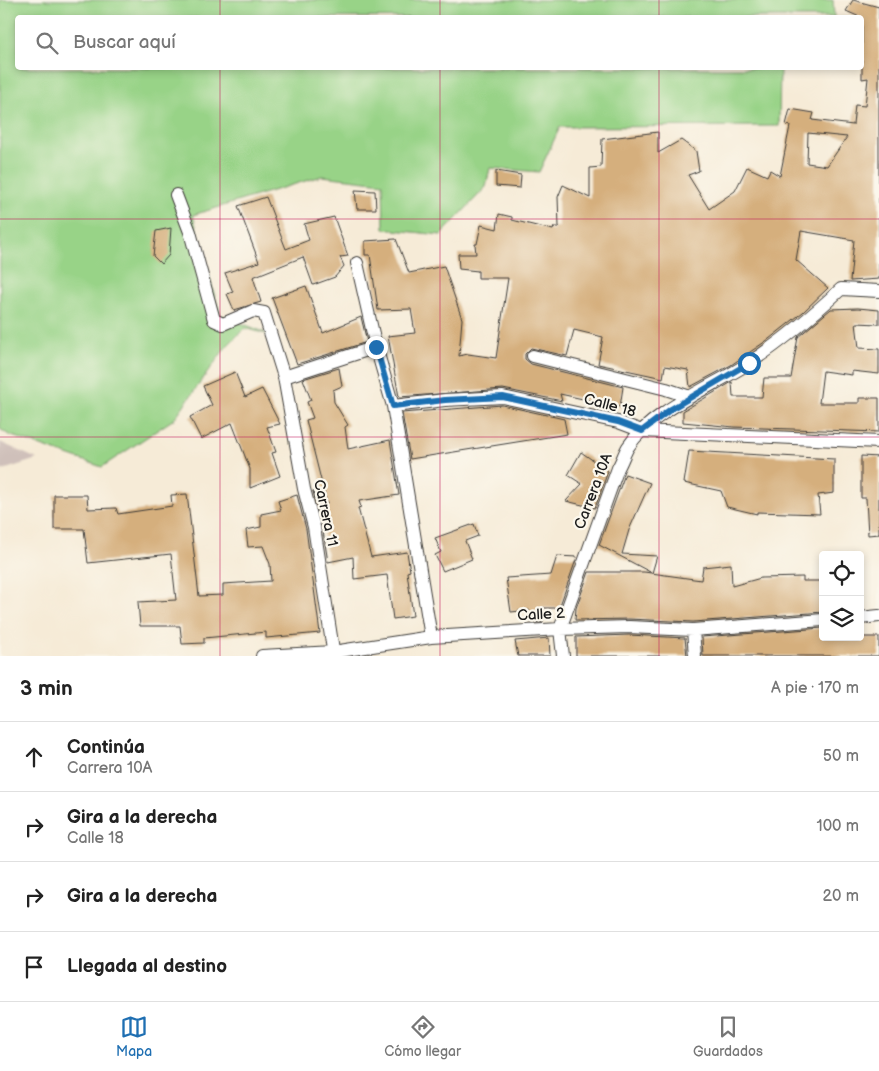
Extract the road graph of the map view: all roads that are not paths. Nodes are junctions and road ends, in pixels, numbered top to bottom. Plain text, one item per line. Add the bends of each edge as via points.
1 (176, 195) dead end
2 (357, 263) dead end
3 (879, 290) edge
4 (366, 350) dead end
5 (533, 356) dead end
6 (284, 377) junction
7 (690, 397) junction
8 (393, 406) junction
9 (642, 431) junction
10 (879, 442) edge
11 (879, 616) edge
12 (864, 618) edge
13 (819, 620) edge
14 (560, 628) junction
15 (694, 630) junction
16 (431, 637) junction
17 (333, 654) edge
18 (262, 656) edge
19 (563, 656) edge
20 (695, 656) edge

1 - 6 street, Carrera 11 via 190,232 214,320 223,324 253,311 264,312
2 - 8 street
3 - 7 street, Carrera 10A via 841,289 795,332
4 - 6 street
5 - 7 street
6 - 17 street, Carrera 11 via 314,527
7 - 9 street, Carrera 10A
8 - 9 street, Calle 18 via 503,397 618,422
8 - 16 street
9 - 10 street, Calle 18
9 - 14 street, Carrera 10A via 618,468
11 - 12 street
13 - 15 street, Calle 2
14 - 15 street, Calle 2
14 - 16 street, Calle 2
14 - 19 street
15 - 20 street
16 - 17 street, Calle 2
17 - 18 street, Calle 2

